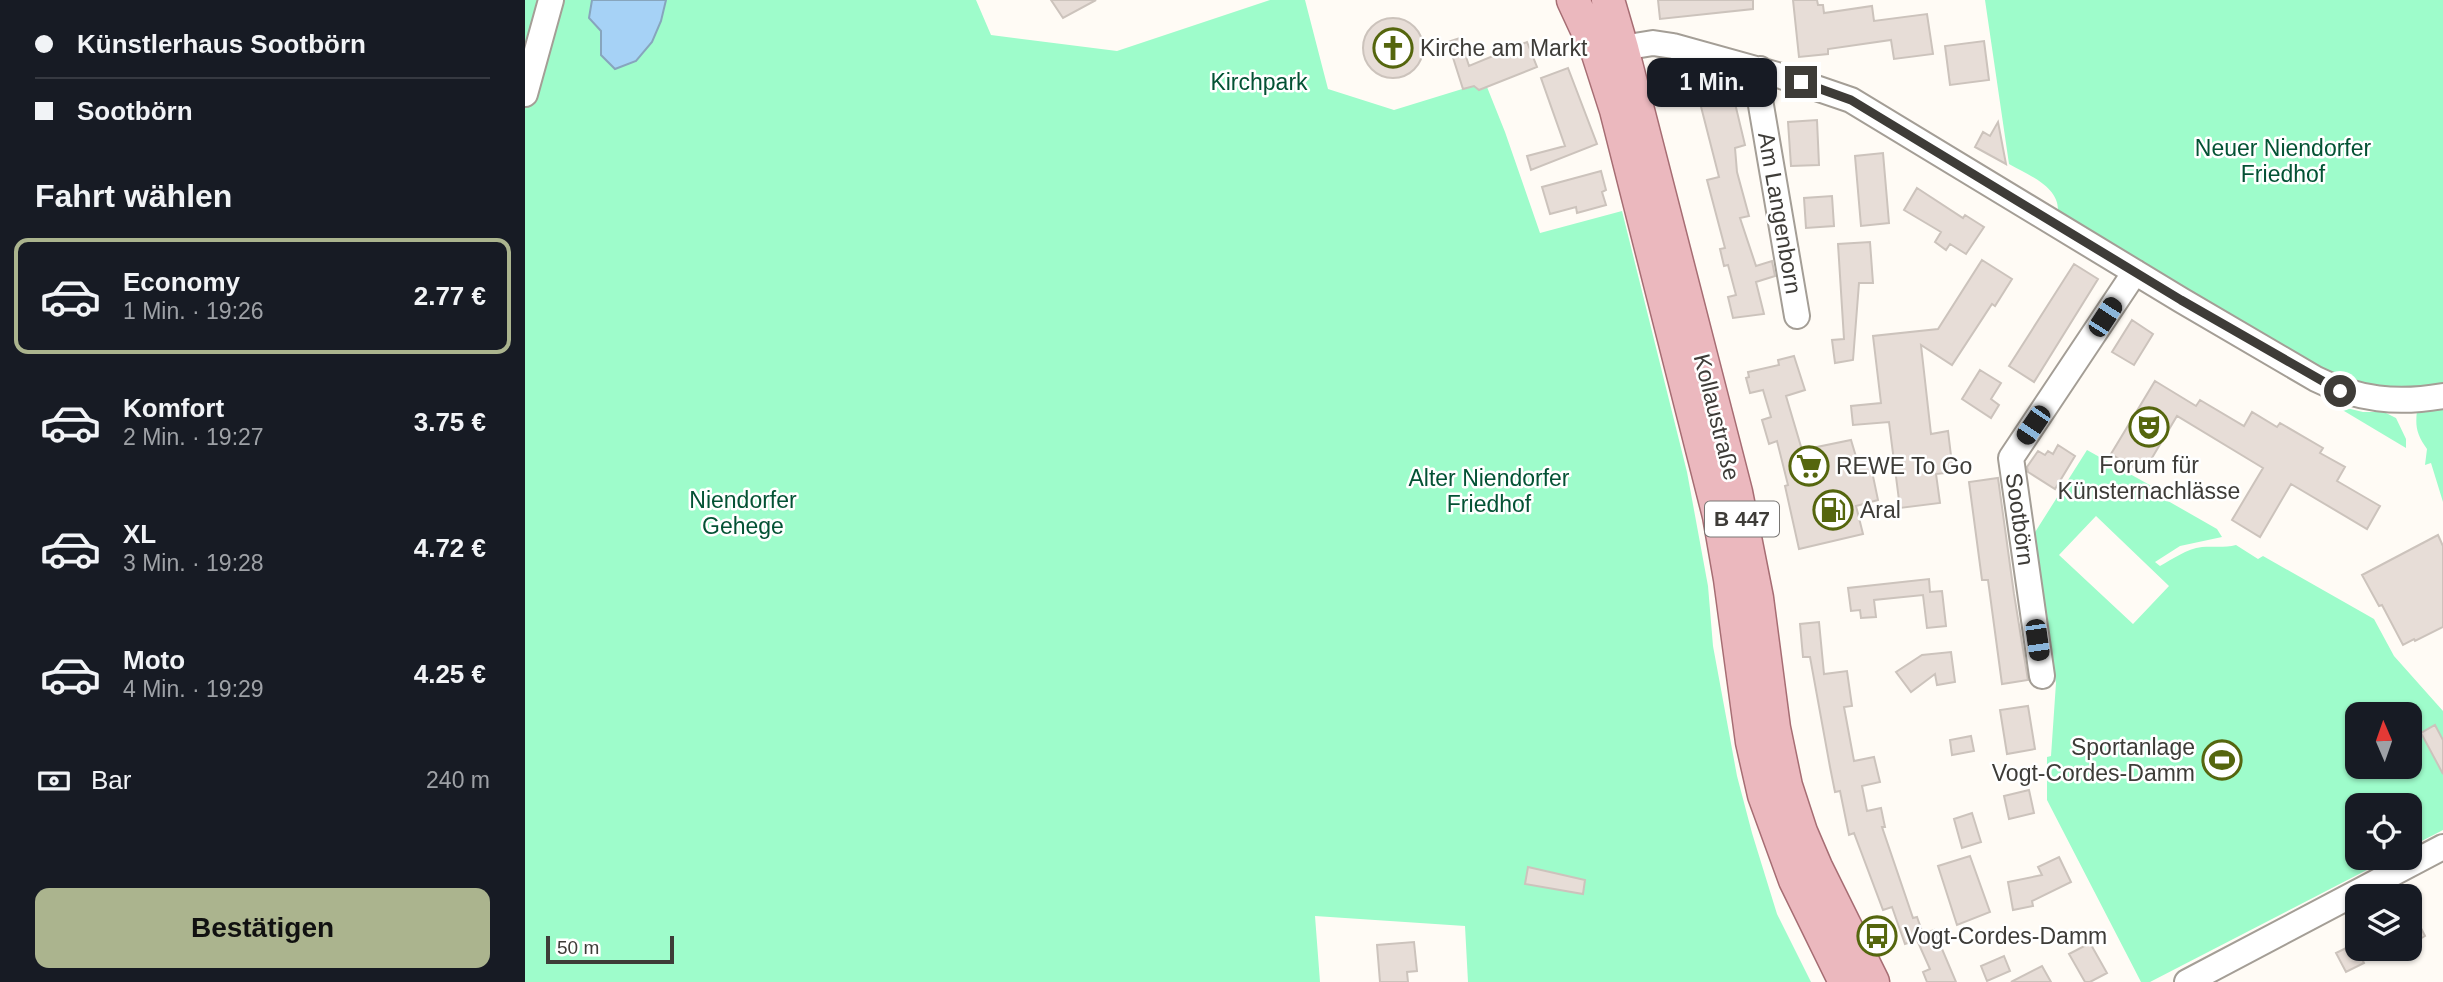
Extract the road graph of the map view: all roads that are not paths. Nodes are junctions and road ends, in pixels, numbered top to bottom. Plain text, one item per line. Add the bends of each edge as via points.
1 (551, 0) edge
2 (1573, 0) edge
3 (1608, 0) edge
4 (1622, 48) junction
5 (1760, 69) junction
6 (525, 93) edge
7 (2135, 272) junction
8 (1797, 316) dead end
9 (2443, 396) edge
10 (2042, 676) dead end
11 (2443, 847) edge
12 (1845, 982) edge
13 (1873, 982) edge
14 (2187, 982) edge

1 - 6 street
2 - 12 main road, Kollaustraße / B 447 via 1606,78 1719,516 1764,796 1795,880
3 - 4 main road, B 447
4 - 5 street via 1666,44
4 - 13 main road, Kollaustraße / B 447 via 1737,492 1786,786 1816,867
5 - 7 street via 1851,100
5 - 8 street, Am Langenborn via 1758,82
7 - 9 street via 2340,391 2385,401
7 - 10 street, Sootbörn via 2011,458
11 - 14 street

